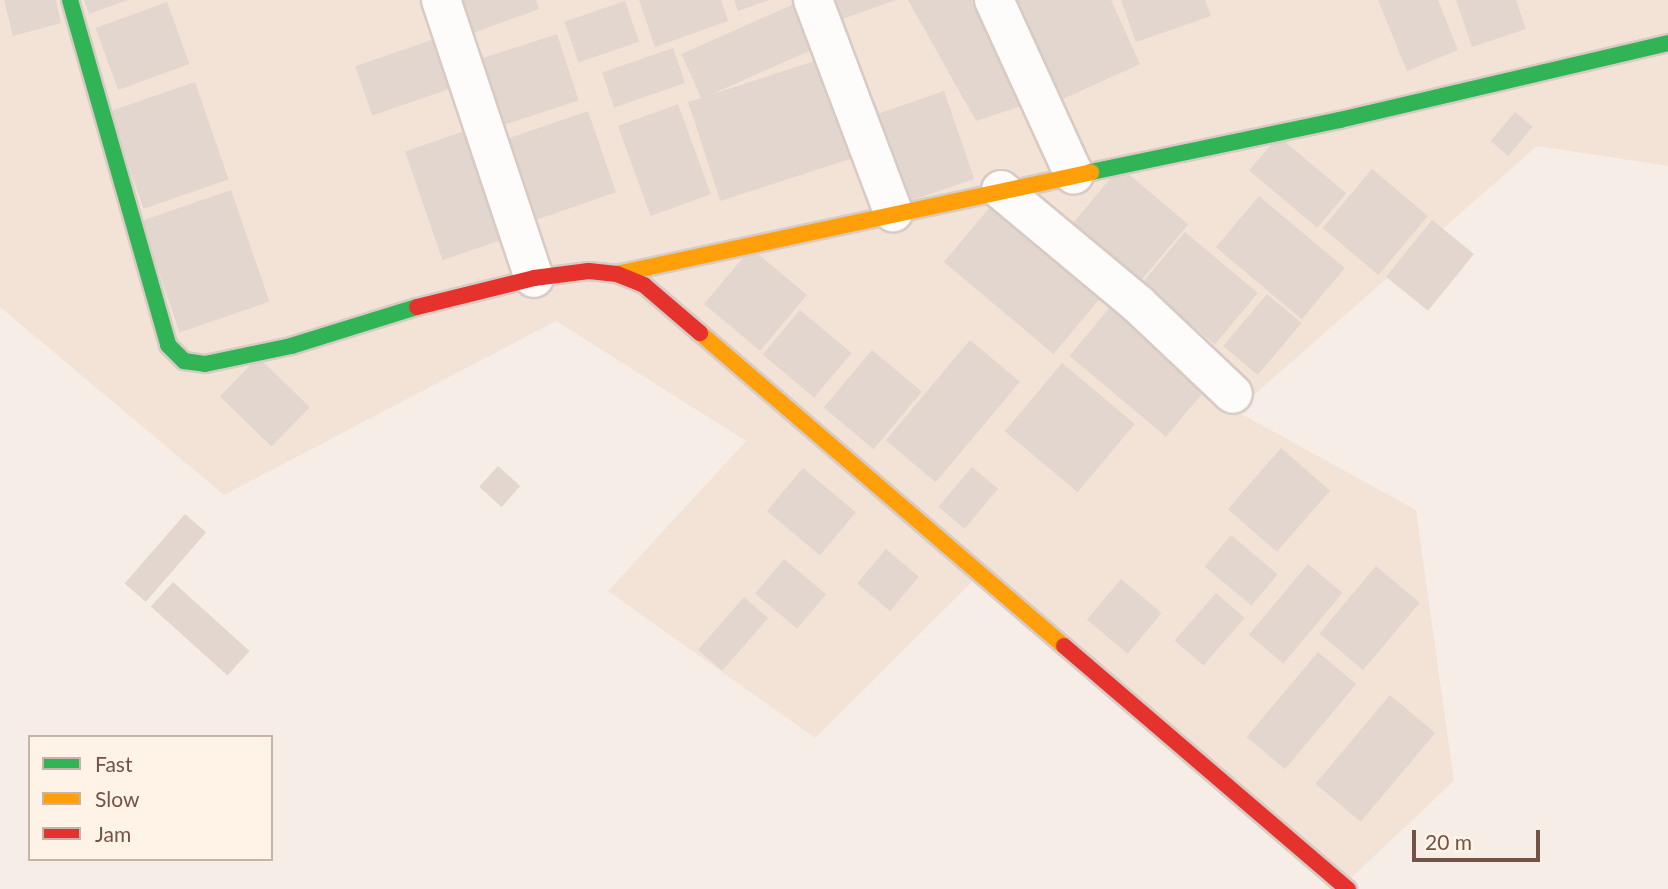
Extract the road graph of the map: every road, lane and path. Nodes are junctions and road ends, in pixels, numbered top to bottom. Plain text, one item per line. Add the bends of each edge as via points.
1 (70, 0) edge
2 (441, 0) edge
3 (813, 0) edge
4 (993, 0) edge
5 (1668, 43) edge
6 (1074, 175) junction
7 (1001, 190) junction
8 (893, 212) junction
9 (617, 274) junction
10 (534, 278) junction
11 (1233, 394) dead end
12 (1348, 889) edge

1 - 10 street via 168,345 184,361 205,364 290,346 435,301
2 - 10 street
3 - 8 street
4 - 6 street
5 - 6 street via 1340,120
6 - 7 street
7 - 8 street
7 - 11 street via 1139,305
8 - 9 street
9 - 10 street via 589,271
9 - 12 street via 668,301

